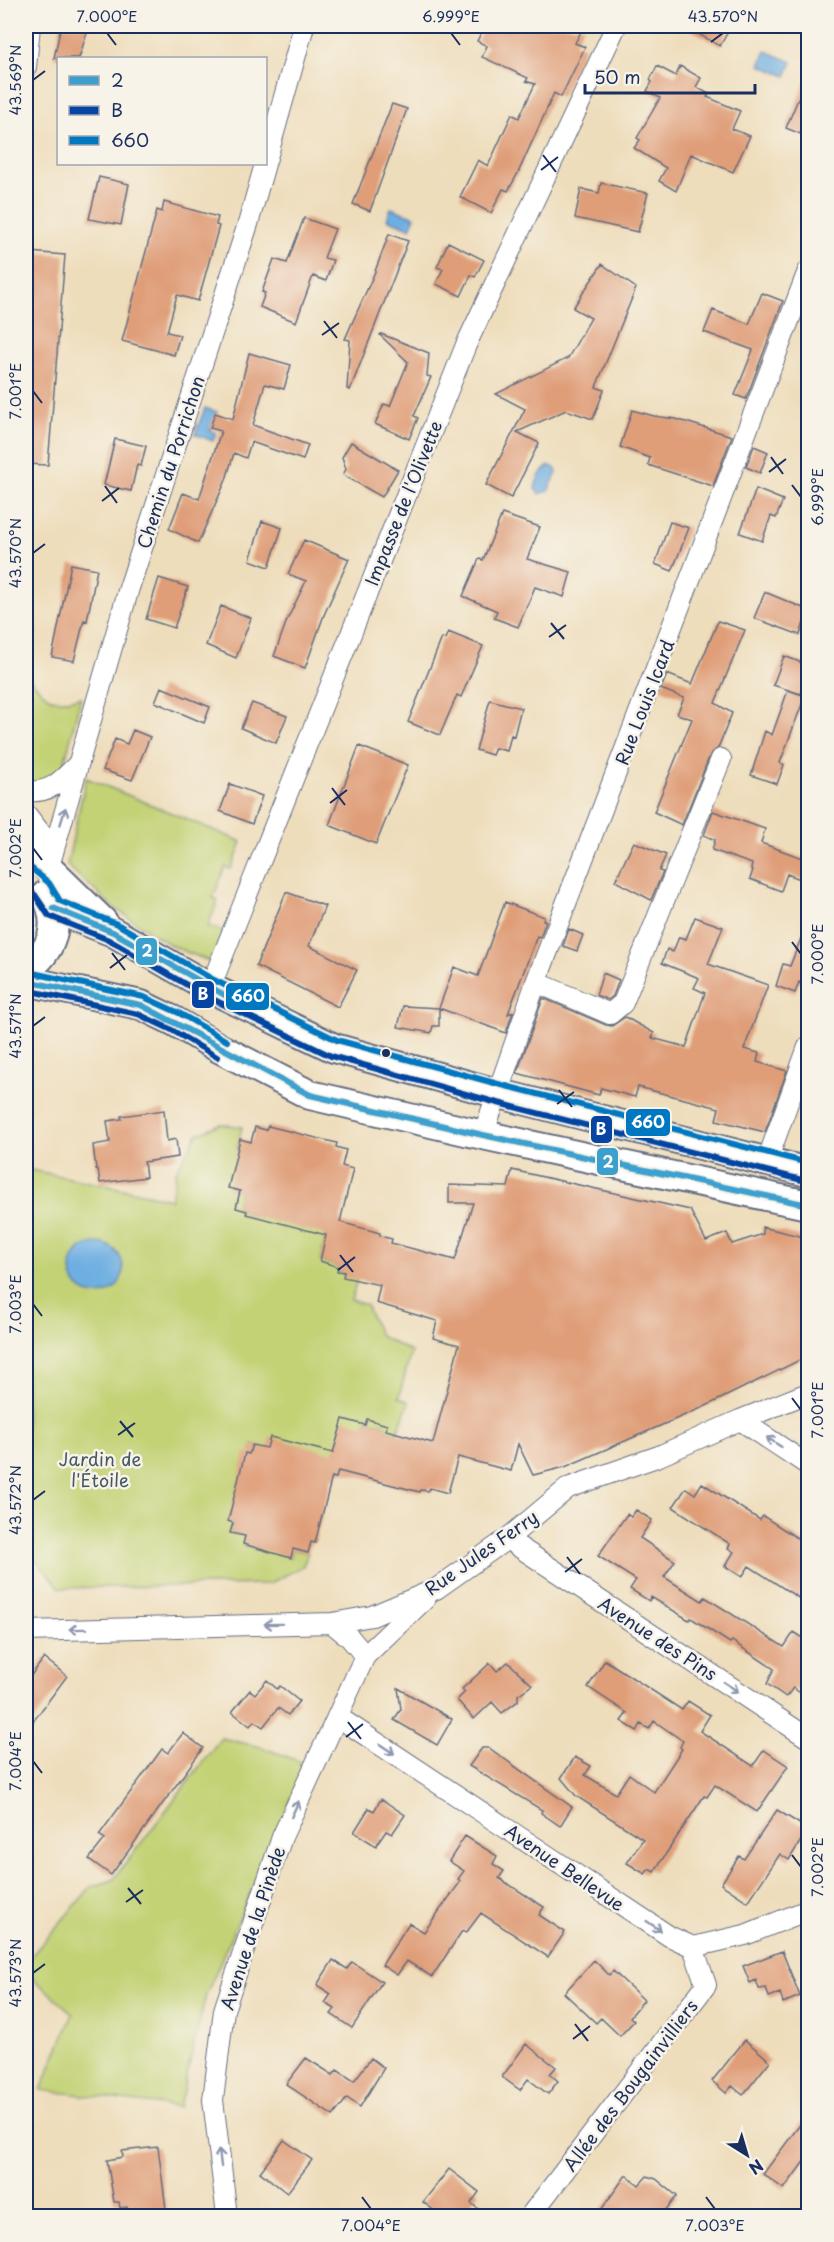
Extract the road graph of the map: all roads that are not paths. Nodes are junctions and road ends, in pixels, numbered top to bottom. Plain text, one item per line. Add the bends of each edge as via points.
1 (30, 26) edge
2 (304, 26) edge
3 (616, 26) edge
4 (26, 67) edge
5 (267, 155) edge
6 (264, 165) edge
7 (808, 271) edge
8 (721, 759) dead end
9 (80, 762) junction
10 (26, 791) edge
11 (26, 814) edge
12 (38, 860) edge
13 (52, 908) junction
14 (113, 932) junction
15 (26, 970) edge
16 (26, 981) edge
17 (536, 982) junction
18 (210, 988) junction
19 (808, 1047) edge
20 (449, 1080) junction
21 (496, 1093) junction
22 (436, 1125) junction
23 (483, 1135) junction
24 (767, 1161) junction
25 (808, 1172) edge
26 (808, 1205) edge
27 (808, 1393) edge
28 (740, 1420) junction
29 (808, 1465) edge
30 (507, 1539) junction
31 (436, 1589) junction
32 (332, 1623) junction
33 (26, 1631) edge
34 (364, 1656) junction
35 (338, 1717) junction
36 (808, 1738) edge
37 (808, 1910) edge
38 (693, 1947) junction
39 (227, 2217) edge
40 (530, 2217) edge

1 - 4 street
2 - 5 street, Chemin du Porrichon
3 - 18 street, Impasse de l'Olivette via 466,345
6 - 9 street, Chemin du Porrichon via 129,588
7 - 17 street, Rue Louis Icard
8 - 17 street via 623,1003 610,1014
9 - 10 street, Chemin du Porrichon via 56,786
12 -> 9 street, Chemin du Porrichon
11 - 12 street
12 - 13 main road via 33,880
12 - 14 main road
13 - 14 main road
13 - 15 main road via 54,927 50,945
14 - 18 main road
16 - 22 main road via 141,1005 310,1095
17 - 21 street, Rue Louis Icard
18 - 20 main road via 334,1048
19 - 24 street
20 - 21 main road
20 - 22 main road
21 - 23 street, Rue Louis Icard
21 - 24 main road
22 - 23 main road
23 - 26 main road
24 - 25 main road
27 - 28 street, Rue Jules Ferry
29 -> 28 street
28 - 30 street, Rue Jules Ferry via 658,1456 568,1488
30 - 31 street, Rue Jules Ferry
30 -> 36 street, Avenue des Pins
31 - 32 street, Rue Jules Ferry via 372,1616
31 - 34 street, Avenue de la Pinède
32 -> 33 street, Rue Jules Ferry
32 - 34 street
34 - 35 street, Avenue de la Pinède
35 -> 38 street, Avenue Bellevue via 669,1936
39 -> 35 street, Avenue de la Pinède via 213,2100 224,2010 282,1837
37 - 38 street via 745,1935
38 - 40 street, Allée des Bougainvilliers via 706,1985

